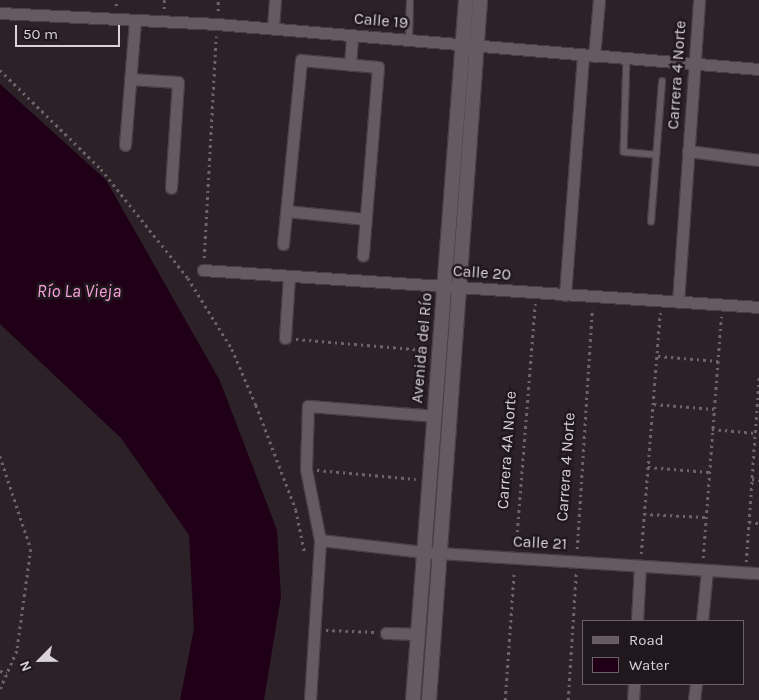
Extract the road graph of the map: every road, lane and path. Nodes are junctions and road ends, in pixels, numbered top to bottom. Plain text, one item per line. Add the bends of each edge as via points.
1 (218, 0) edge
2 (275, 0) edge
3 (410, 0) edge
4 (466, 0) edge
5 (480, 0) edge
6 (599, 0) edge
7 (699, 0) edge
8 (0, 13) edge
9 (135, 21) junction
10 (217, 24) junction
11 (273, 28) junction
12 (352, 35) junction
13 (408, 40) junction
14 (462, 45) junction
15 (477, 46) junction
16 (589, 55) junction
17 (627, 58) junction
18 (694, 64) junction
19 (350, 65) junction
20 (759, 69) edge
21 (0, 70) edge
22 (130, 79) junction
23 (662, 82) dead end
24 (126, 145) dead end
25 (688, 152) junction
26 (656, 155) junction
27 (759, 160) edge
28 (171, 188) dead end
29 (287, 211) junction
30 (366, 220) junction
31 (651, 222) dead end
32 (283, 244) dead end
33 (363, 255) dead end
34 (203, 270) joint
35 (289, 276) junction
36 (445, 286) junction
37 (460, 287) junction
38 (536, 292) junction
39 (565, 295) junction
40 (593, 296) junction
41 (661, 301) junction
42 (678, 302) junction
43 (722, 305) junction
44 (759, 308) edge
45 (285, 338) joint
46 (439, 352) junction
47 (658, 356) junction
48 (718, 361) junction
49 (759, 376) edge
50 (758, 400) edge
51 (654, 404) junction
52 (714, 409) junction
53 (434, 416) junction
54 (712, 429) junction
55 (755, 432) junction
56 (0, 456) edge
57 (648, 467) junction
58 (0, 468) edge
59 (4, 469) junction
60 (306, 469) junction
61 (709, 472) junction
62 (752, 479) junction
63 (428, 480) junction
64 (759, 480) edge
65 (644, 514) junction
66 (706, 517) junction
67 (749, 522) junction
68 (759, 523) edge
69 (320, 540) junction
70 (423, 552) junction
71 (440, 553) junction
72 (515, 558) junction
73 (305, 561) dead end
74 (576, 561) junction
75 (640, 566) junction
76 (704, 570) junction
77 (746, 573) junction
78 (759, 573) edge
79 (637, 620) edge
80 (702, 620) edge
81 (317, 630) junction
82 (386, 633) joint
83 (419, 634) junction
84 (0, 671) edge
85 (7, 673) junction
86 (634, 685) edge
87 (696, 685) edge
88 (0, 690) edge
89 (310, 700) edge
90 (413, 700) edge
91 (429, 700) edge
92 (505, 700) edge
93 (568, 700) edge
94 (633, 700) edge
95 (694, 700) edge

1 - 10 path
2 - 11 street
3 - 13 lane
4 - 14 street, Avenida del Río
5 - 15 street, Avenida del Río
6 - 16 street
7 - 18 street, Carrera 4 Norte
8 - 9 street, Calle 19
9 - 10 street, Calle 19
9 - 22 street
10 - 11 street, Calle 19
10 - 34 path
11 - 12 street, Calle 19
12 - 13 street, Calle 19
12 - 19 street
13 - 14 street, Calle 19
14 - 15 street, Calle 19
14 - 36 street, Avenida del Río
15 - 16 street, Calle 19
15 - 37 street, Avenida del Río
16 - 17 street, Calle 19
16 - 39 street
17 - 18 street, Calle 19
17 - 26 lane via 624,152
18 - 20 street, Calle 19
18 - 25 street, Carrera 4 Norte
19 - 29 street via 301,60
19 - 30 street via 378,67
21 - 73 path via 58,124 159,239 232,349 296,510
22 - 24 street
22 - 28 street via 178,82
23 - 26 lane
25 - 27 street
25 - 42 street, Carrera 4 Norte
26 - 31 lane
29 - 30 street
29 - 32 street
30 - 33 street
34 - 35 street, Calle 20
35 - 36 street, Calle 20
35 - 45 street
36 - 37 street, Calle 20
36 - 46 street, Avenida del Río
37 - 38 street, Calle 20
37 - 71 street, Avenida del Río
38 - 39 street, Calle 20
38 - 72 path, Carrera 4A Norte
39 - 40 street, Calle 20
40 - 41 street, Calle 20
40 - 74 path, Carrera 4 Norte
41 - 42 street, Calle 20
41 - 47 path
42 - 43 street, Calle 20
43 - 44 street, Calle 20
43 - 48 path
45 - 46 path
46 - 53 street, Avenida del Río
47 - 48 path
47 - 51 path
48 - 52 path
49 - 50 path
50 - 55 path
51 - 52 path
51 - 57 path
52 - 54 path
53 - 60 street via 308,406
53 - 63 street, Avenida del Río
54 - 55 path
54 - 61 path
55 - 62 path
56 - 59 path
57 - 61 path
57 - 65 path
58 - 59 path
59 - 85 path via 31,549 17,650
60 - 63 path
60 - 69 street
61 - 66 path
62 - 64 path
62 - 67 path
63 - 70 street, Avenida del Río
65 - 66 path
65 - 75 path
66 - 76 path
67 - 68 path
67 - 77 path
69 - 70 street, Calle 21
69 - 81 street
70 - 71 street, Calle 21
70 - 83 street, Avenida del Río
71 - 72 street, Calle 21
71 - 91 street, Avenida del Río
72 - 74 street, Calle 21
72 - 92 path, Carrera 4A Norte
74 - 75 street, Calle 21
74 - 93 path, Carrera 4 Norte
75 - 76 street, Calle 21
75 - 79 street
76 - 77 street, Calle 21
76 - 80 street
77 - 78 street, Calle 21
81 - 82 path
81 - 89 street
82 - 83 street
83 - 90 street, Avenida del Río
84 - 85 path
85 - 88 path
86 - 94 street
87 - 95 street

